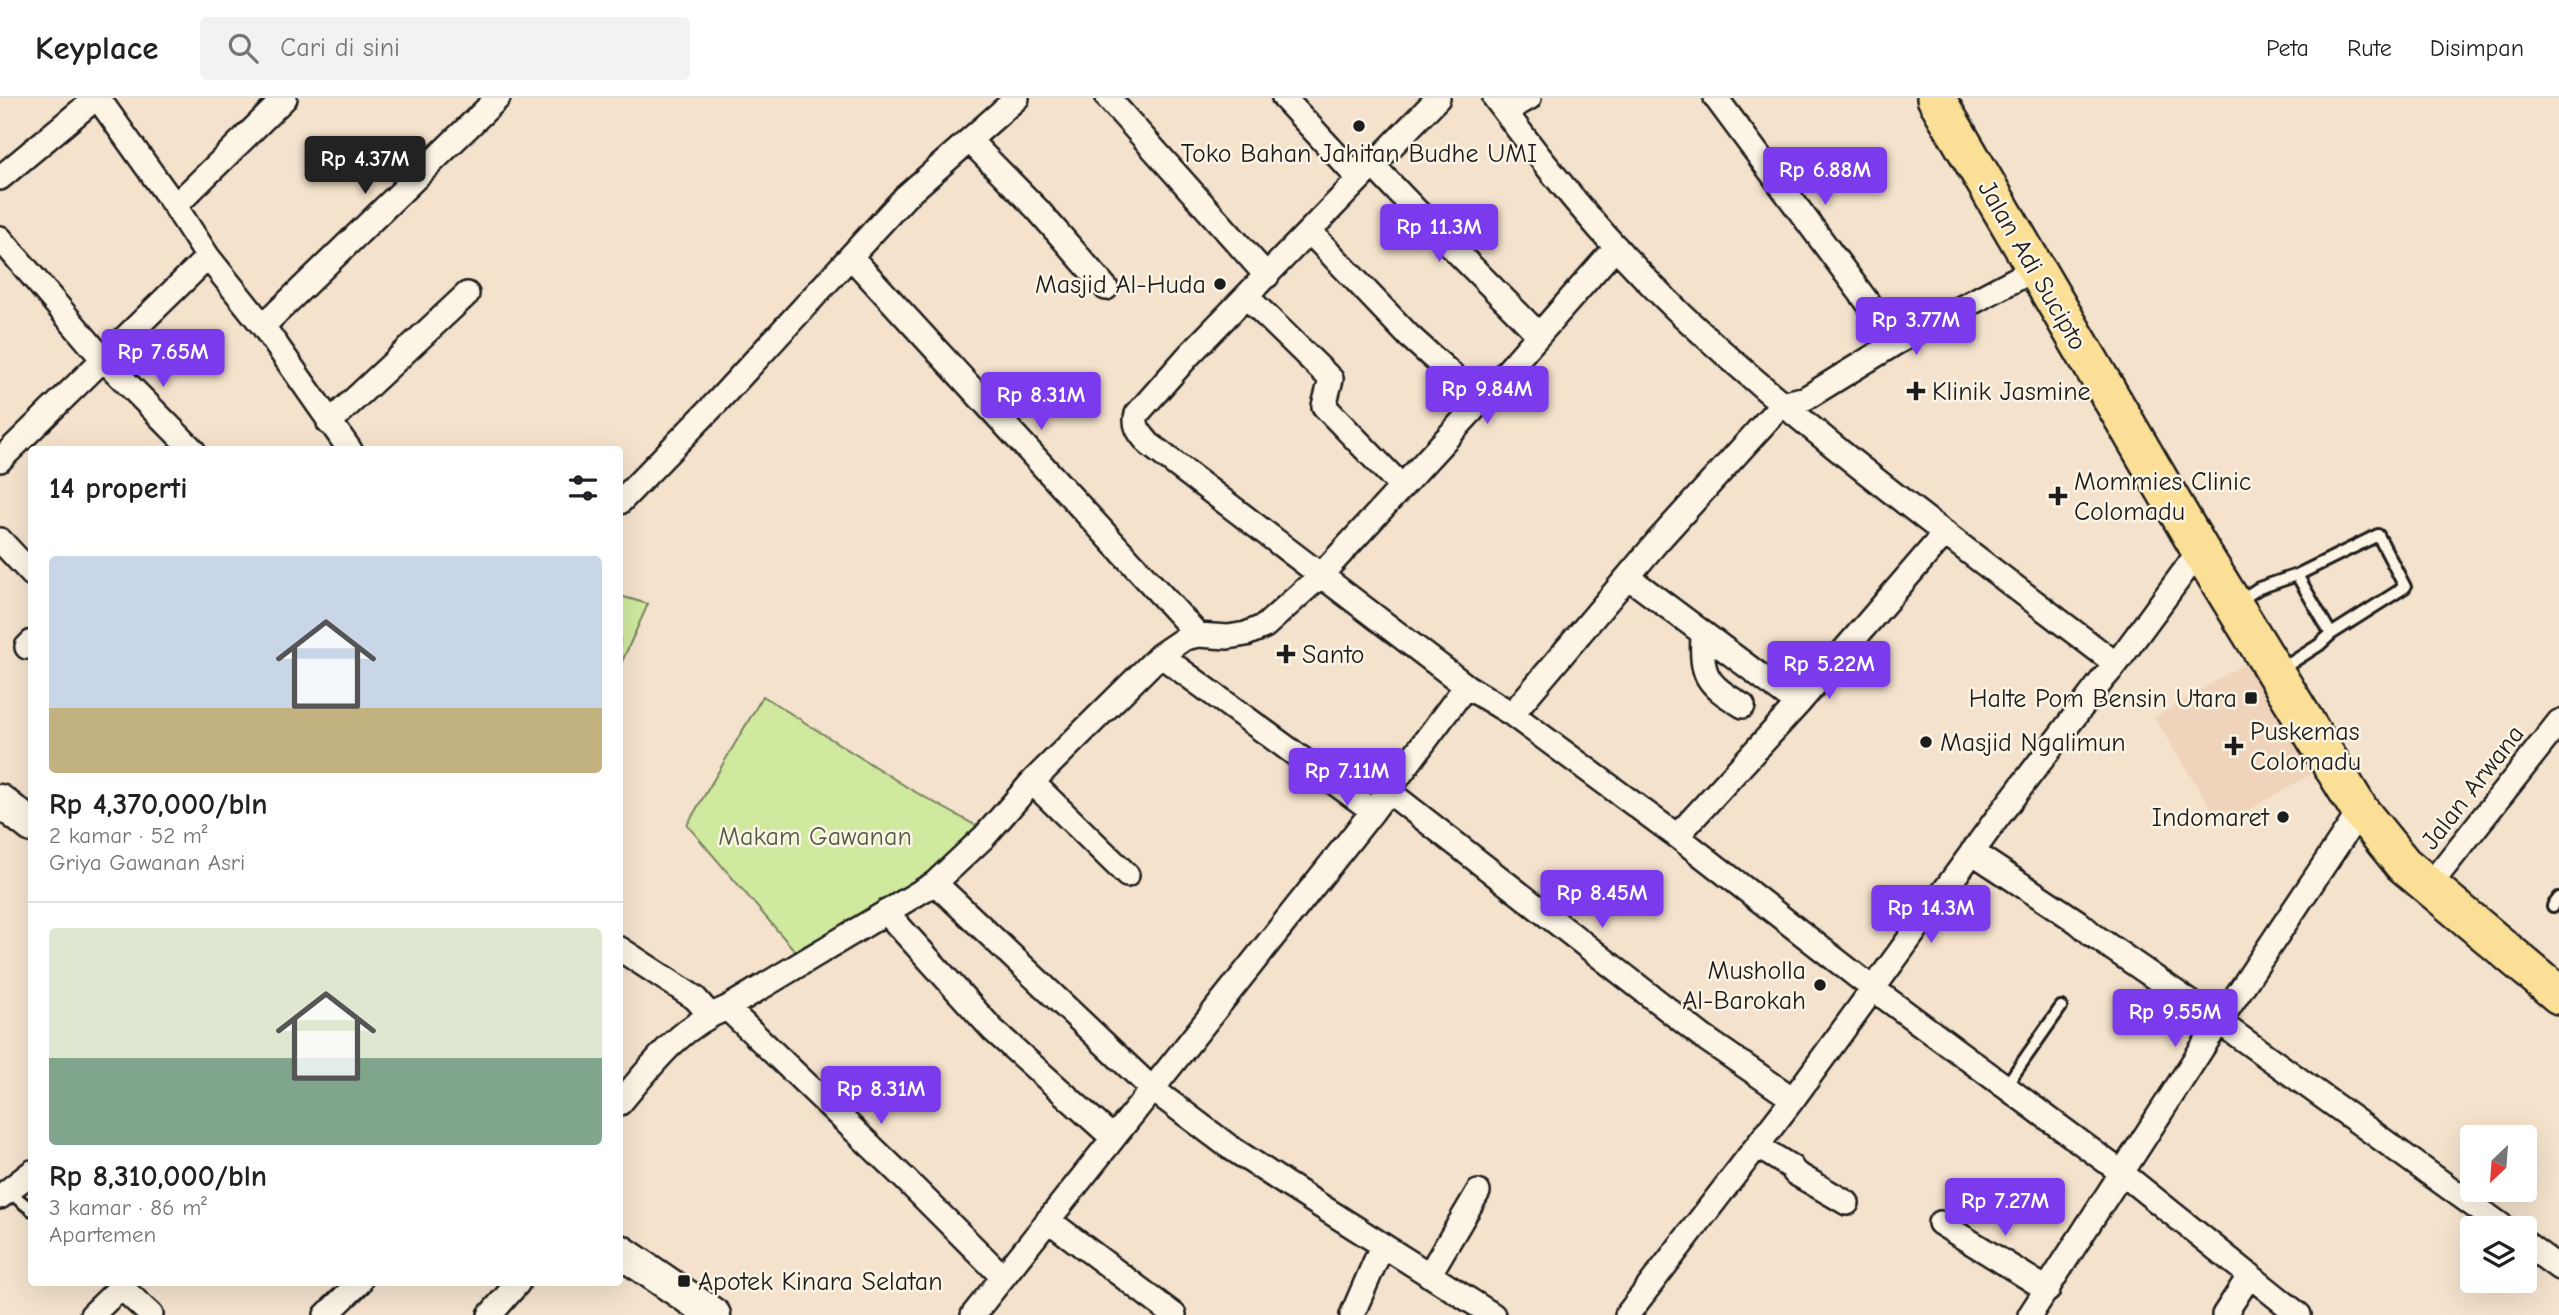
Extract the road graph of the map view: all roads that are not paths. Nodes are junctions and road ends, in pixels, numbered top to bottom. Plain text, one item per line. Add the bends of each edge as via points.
1 (97, 98) edge
2 (285, 98) edge
3 (498, 98) edge
4 (1017, 98) edge
5 (1108, 98) edge
6 (1284, 98) edge
7 (1438, 98) edge
8 (1529, 98) edge
9 (1716, 98) edge
10 (1936, 98) edge
11 (1500, 105) edge
12 (970, 141) junction
13 (1365, 171) junction
14 (0, 178) edge
15 (175, 206) junction
16 (1310, 232) junction
17 (0, 239) edge
18 (1616, 247) junction
19 (208, 257) junction
20 (852, 258) junction
21 (2035, 269) junction
22 (1267, 276) junction
23 (1106, 288) dead end
24 (467, 294) dead end
25 (1247, 297) junction
26 (262, 326) junction
27 (1539, 335) junction
28 (1898, 342) junction
29 (102, 358) junction
30 (1481, 401) junction
31 (1782, 404) junction
32 (329, 423) junction
33 (189, 446) edge
34 (347, 446) edge
35 (0, 460) edge
36 (1401, 486) junction
37 (623, 499) edge
38 (1945, 533) junction
39 (0, 540) edge
40 (2200, 550) junction
41 (28, 570) edge
42 (2297, 575) junction
43 (1320, 576) junction
44 (1628, 577) junction
45 (2234, 604) junction
46 (1703, 632) junction
47 (2331, 634) junction
48 (1198, 635) junction
49 (1160, 655) junction
50 (2116, 664) junction
51 (2276, 673) junction
52 (1466, 686) junction
53 (1798, 704) junction
54 (1743, 706) dead end
55 (1512, 714) junction
56 (2559, 722) edge
57 (1032, 782) junction
58 (1388, 791) junction
59 (0, 801) edge
60 (1373, 811) junction
61 (2361, 811) junction
62 (28, 824) edge
63 (1677, 836) junction
64 (1972, 852) junction
65 (1127, 875) dead end
66 (935, 883) junction
67 (2429, 886) junction
68 (886, 912) junction
69 (623, 951) edge
70 (1872, 988) junction
71 (2559, 995) edge
72 (2060, 1007) dead end
73 (719, 1012) junction
74 (2219, 1022) junction
75 (2005, 1087) junction
76 (1151, 1088) junction
77 (1793, 1099) junction
78 (623, 1100) edge
79 (1112, 1137) junction
80 (1757, 1146) junction
81 (2122, 1172) junction
82 (28, 1175) edge
83 (3, 1191) edge
84 (1478, 1192) dead end
85 (1847, 1203) dead end
86 (28, 1207) edge
87 (2488, 1216) edge
88 (1048, 1220) junction
89 (1940, 1223) dead end
90 (1382, 1245) junction
91 (2537, 1252) edge
92 (623, 1253) edge
93 (2559, 1268) edge
94 (1429, 1275) junction
95 (2250, 1275) junction
96 (1003, 1277) junction
97 (122, 1286) edge
98 (124, 1286) edge
99 (356, 1286) edge
100 (514, 1286) edge
101 (2048, 1290) junction
102 (92, 1315) edge
103 (151, 1315) edge
104 (326, 1315) edge
105 (490, 1315) edge
106 (714, 1315) edge
107 (973, 1315) edge
108 (1174, 1315) edge
109 (1352, 1315) edge
110 (1493, 1315) edge
111 (1627, 1315) edge
112 (2030, 1315) edge
113 (2224, 1315) edge
114 (2299, 1315) edge

1 - 14 street
1 - 15 street
2 - 15 street
3 - 26 street
4 - 12 street
5 - 22 street
6 - 13 street
7 - 13 street
8 - 11 street
9 - 28 street
10 - 21 highway, Jalan Adi Sucipto
11 - 18 street
12 - 20 street via 905,197
12 - 23 street
13 - 16 street
13 - 27 street via 1450,243
15 - 19 street
16 - 22 street
16 - 30 street via 1409,336
17 - 29 street
18 - 27 street
18 - 31 street via 1681,314
19 - 26 street
19 - 29 street
20 - 37 street
20 - 48 street
21 - 28 street
21 - 40 highway, Jalan Adi Sucipto
22 - 25 street
24 - 32 street
25 - 36 street via 1331,379 1324,406
25 - 43 street via 1137,414 1137,429 1149,444
26 - 32 street
27 - 30 street
28 - 31 street via 1806,398
29 - 33 street
29 - 35 street
30 - 36 street
31 - 38 street
31 - 44 street
32 - 34 street
36 - 43 street
38 - 50 street
38 - 53 street
39 - 41 street
40 - 45 highway, Jalan Adi Sucipto
40 - 50 street
42 - 45 lane via 2259,588
42 - 47 lane
42 - 47 lane via 2378,536 2405,587
43 - 48 street via 1265,626 1228,637
43 - 52 street
44 - 46 street
44 - 55 street
45 - 51 highway, Jalan Adi Sucipto
46 - 53 street
46 - 54 street via 1707,676 1719,691
47 - 51 lane
48 - 49 street
49 - 57 street
49 - 60 street
50 - 64 street
51 - 61 highway, Jalan Adi Sucipto
52 - 55 street
52 - 58 street
53 - 63 street
55 - 63 street
56 - 67 street, Jalan Arwana
57 - 65 street
57 - 66 street
58 - 60 street
58 - 77 street via 1694,1030
59 - 62 main road
60 - 76 street
61 - 67 highway, Jalan Adi Sucipto via 2403,864
61 - 74 street
63 - 70 street
64 - 70 street
64 - 74 street
66 - 68 street
66 - 76 street
67 - 71 highway, Jalan Adi Sucipto
68 - 73 street
68 - 79 street via 993,1030
69 - 73 street
70 - 75 street via 1969,1068
70 - 77 street
72 - 75 lane
73 - 78 street via 694,1023 678,1037
73 - 96 street via 901,1175
74 - 81 street
74 - 87 street
75 - 81 street
76 - 79 street
76 - 90 street via 1228,1146
77 - 80 street
79 - 88 street
80 - 85 street
80 - 111 street
81 - 95 street
81 - 101 street
82 - 83 street
83 - 86 lane
84 - 94 street
88 - 96 street
88 - 108 street
89 - 101 street
90 - 94 street
90 - 109 street
91 - 93 street
92 - 106 main road
94 - 110 street
95 - 113 street
95 - 114 street
96 - 107 street
97 - 102 street
98 - 103 street
99 - 104 street
100 - 105 street
101 - 112 street

